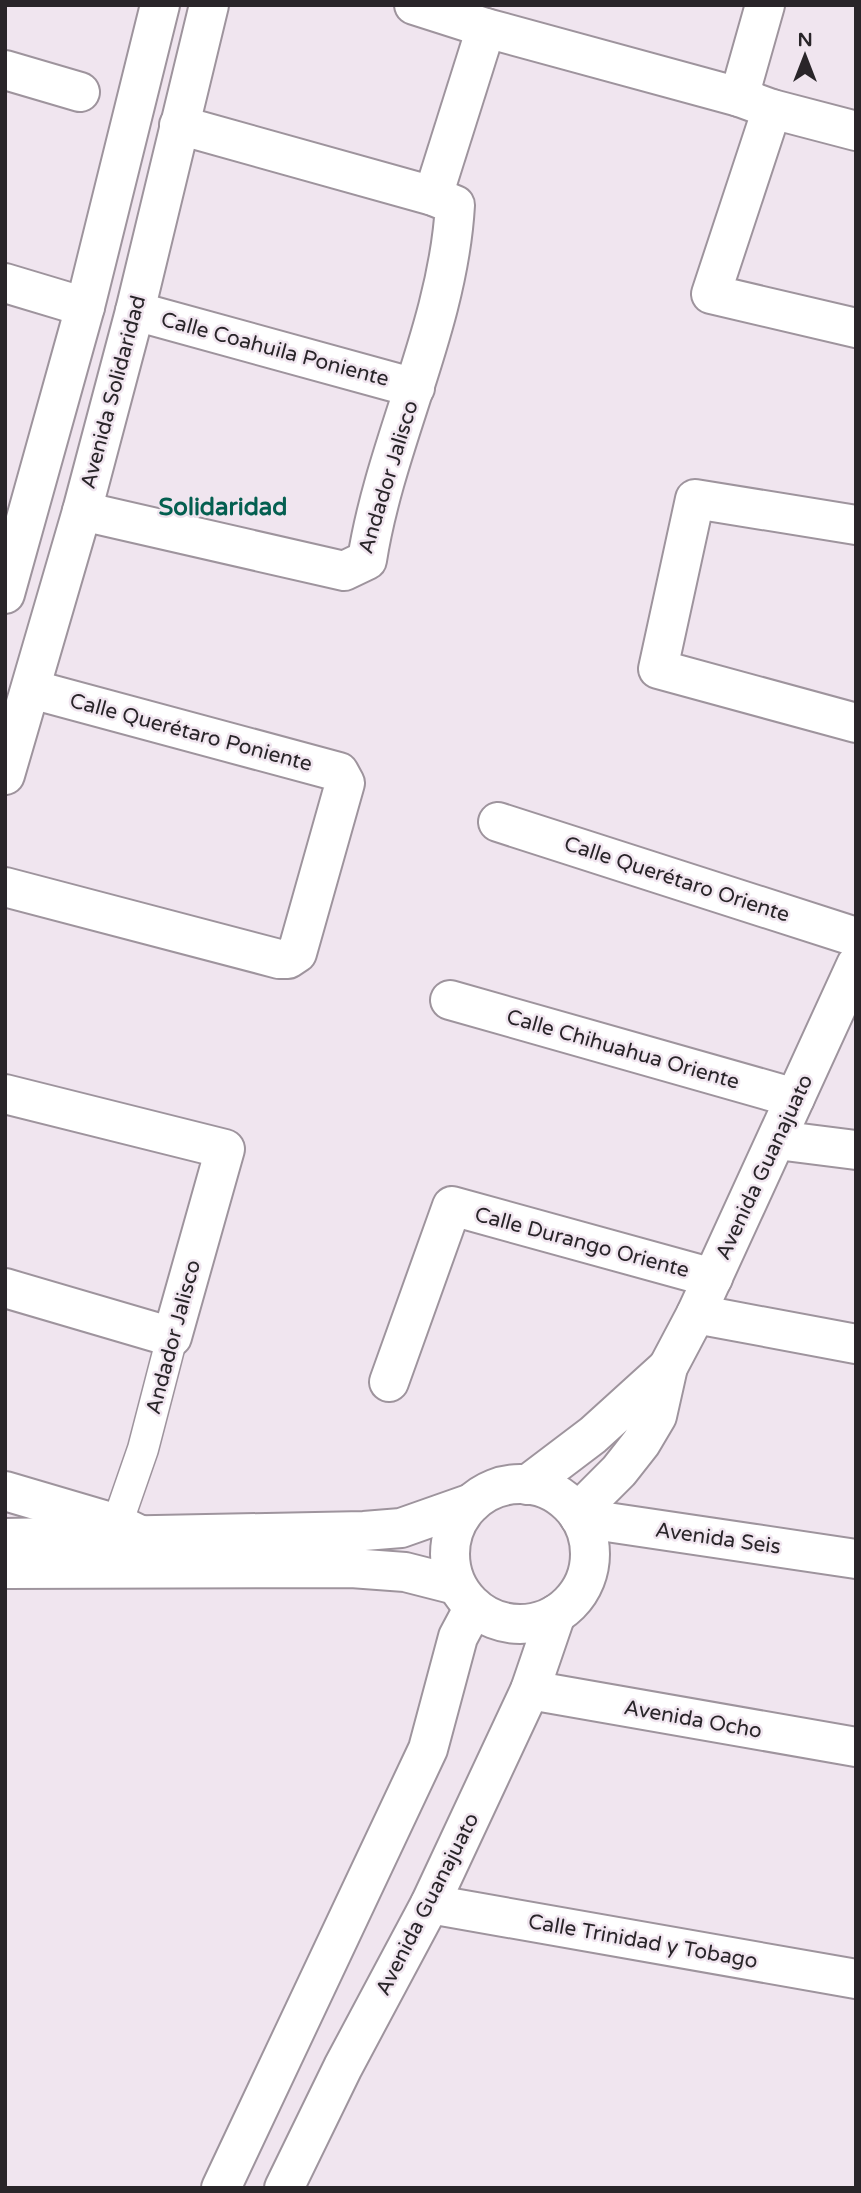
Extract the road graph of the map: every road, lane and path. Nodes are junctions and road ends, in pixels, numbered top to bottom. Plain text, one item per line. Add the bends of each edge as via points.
1 (414, 5) edge
2 (765, 5) edge
3 (159, 11) edge
4 (206, 17) edge
5 (486, 28) junction
6 (5, 70) edge
7 (80, 92) dead end
8 (755, 103) junction
9 (179, 125) junction
10 (856, 131) edge
11 (433, 196) junction
12 (5, 283) edge
13 (85, 307) junction
14 (135, 311) junction
15 (856, 328) edge
16 (415, 388) junction
17 (82, 511) junction
18 (856, 526) edge
19 (5, 594) edge
20 (31, 689) junction
21 (856, 723) edge
22 (5, 775) edge
23 (498, 822) dead end
24 (5, 887) edge
25 (856, 937) edge
26 (856, 965) edge
27 (450, 1000) dead end
28 (5, 1094) edge
29 (795, 1098) junction
30 (777, 1140) junction
31 (856, 1150) edge
32 (713, 1278) junction
33 (5, 1287) edge
34 (696, 1314) junction
35 (172, 1338) junction
36 (856, 1343) edge
37 (668, 1367) junction
38 (389, 1381) dead end
39 (527, 1485) junction
40 (5, 1491) edge
41 (472, 1503) junction
42 (578, 1516) junction
43 (130, 1530) junction
44 (5, 1538) edge
45 (856, 1559) edge
46 (5, 1569) edge
47 (465, 1596) junction
48 (556, 1615) junction
49 (530, 1690) junction
50 (856, 1748) edge
51 (430, 1904) junction
52 (856, 1979) edge
53 (222, 2188) edge
54 (284, 2188) edge

1 - 5 street
2 - 8 street
3 - 4 street
3 - 13 street
4 - 9 street, Avenida Solidaridad
5 - 8 street
5 - 11 street
6 - 7 street
8 - 10 street
8 - 15 street via 711,294
9 - 11 street
9 - 14 street, Avenida Solidaridad
11 - 16 street via 455,205 454,229
12 - 13 street
13 - 19 street
14 - 16 street, Calle Coahuila Poniente
14 - 17 street, Avenida Solidaridad
16 - 17 street, Andador Jalisco via 374,517 367,561 344,571
17 - 20 street, Avenida Solidaridad
18 - 21 street via 695,499 658,669
20 - 22 street, Avenida Solidaridad
20 - 24 street, Calle Querétaro Poniente via 339,772 345,783 297,953 288,959
23 - 25 street, Calle Querétaro Oriente
26 - 29 street, Avenida Guanajuato
27 - 29 street, Calle Chihuahua Oriente
28 - 35 street, Andador Jalisco via 225,1149
29 - 30 street, Avenida Guanajuato
30 - 31 street
30 - 32 street, Avenida Guanajuato
32 - 34 street, Avenida Guanajuato
32 - 38 street, Calle Durango Oriente via 452,1206
33 - 35 street
34 - 36 street
34 - 37 street, Avenida Guanajuato
35 - 43 street, Andador Jalisco via 143,1449
37 - 39 street, Avenida Guanajuato via 593,1436
37 - 42 street, Avenida Guanajuato via 657,1416 641,1443
39 - 41 street via 497,1488
39 - 42 street via 560,1497
40 - 43 street
41 - 43 street via 401,1528
41 - 47 street via 450,1542 450,1564
42 - 45 street, Avenida Seis
42 - 48 street via 590,1544 588,1572 576,1596
43 - 44 street
46 - 47 street via 351,1568 405,1572
47 - 48 street via 499,1622 528,1624
47 - 53 street via 428,1749
48 - 49 street, Avenida Guanajuato
49 - 50 street, Avenida Ocho
49 - 51 street, Avenida Guanajuato
51 - 52 street, Calle Trinidad y Tobago
51 - 54 street, Avenida Guanajuato

